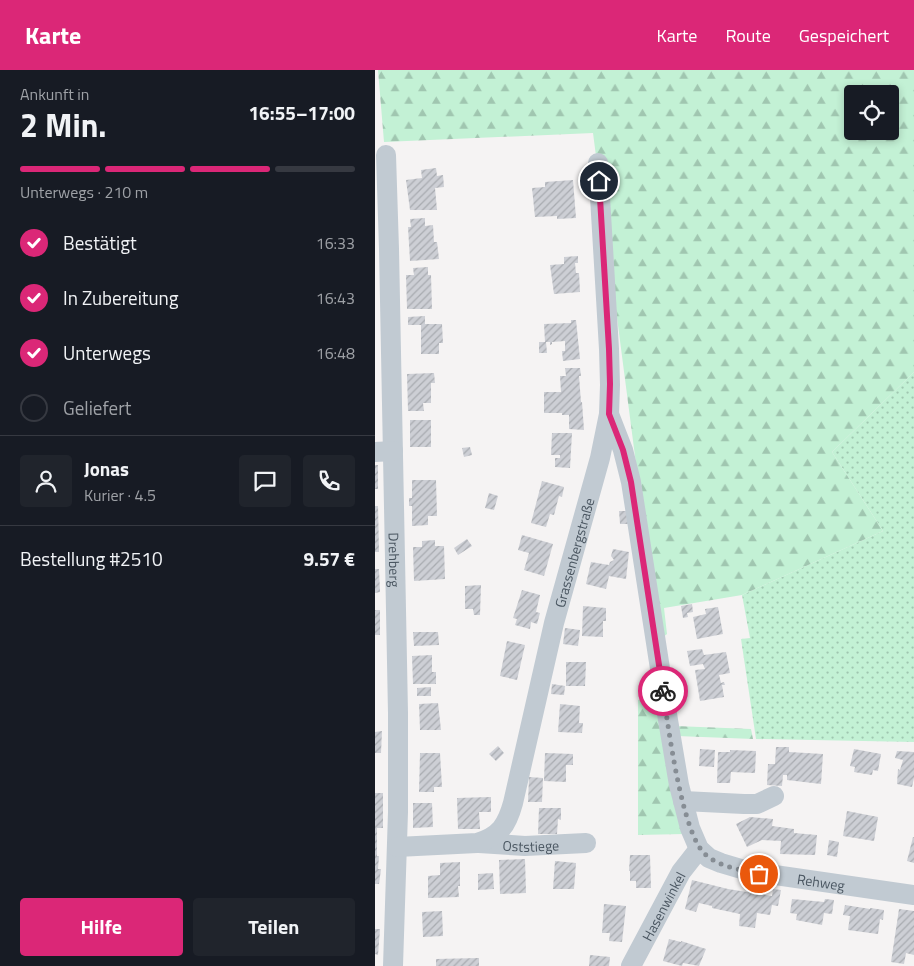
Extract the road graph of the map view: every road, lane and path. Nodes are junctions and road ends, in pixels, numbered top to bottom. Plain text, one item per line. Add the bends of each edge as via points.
1 (386, 155) dead end
2 (597, 162) dead end
3 (375, 229) edge
4 (389, 249) junction
5 (609, 414) junction
6 (384, 451) edge
7 (774, 796) dead end
8 (683, 801) junction
9 (477, 843) junction
10 (586, 844) dead end
11 (397, 847) junction
12 (699, 849) junction
13 (914, 895) edge
14 (393, 966) edge
15 (631, 966) edge

1 - 4 street, Drehberg
2 - 5 street, Grassenbergstraße via 609,349
3 - 4 street
4 - 6 street, Drehberg
5 - 8 street via 631,482
5 - 9 street, Grassenbergstraße via 510,814 495,836
6 - 11 street, Drehberg via 398,712
7 - 8 street via 757,804
8 - 12 street via 689,828
9 - 10 street, Oststiege via 525,846
9 - 11 street, Grassenbergstraße
11 - 14 street, Drehberg
12 - 13 street, Rehweg via 709,858 748,872
12 - 15 street, Hasenwinkel via 681,872

